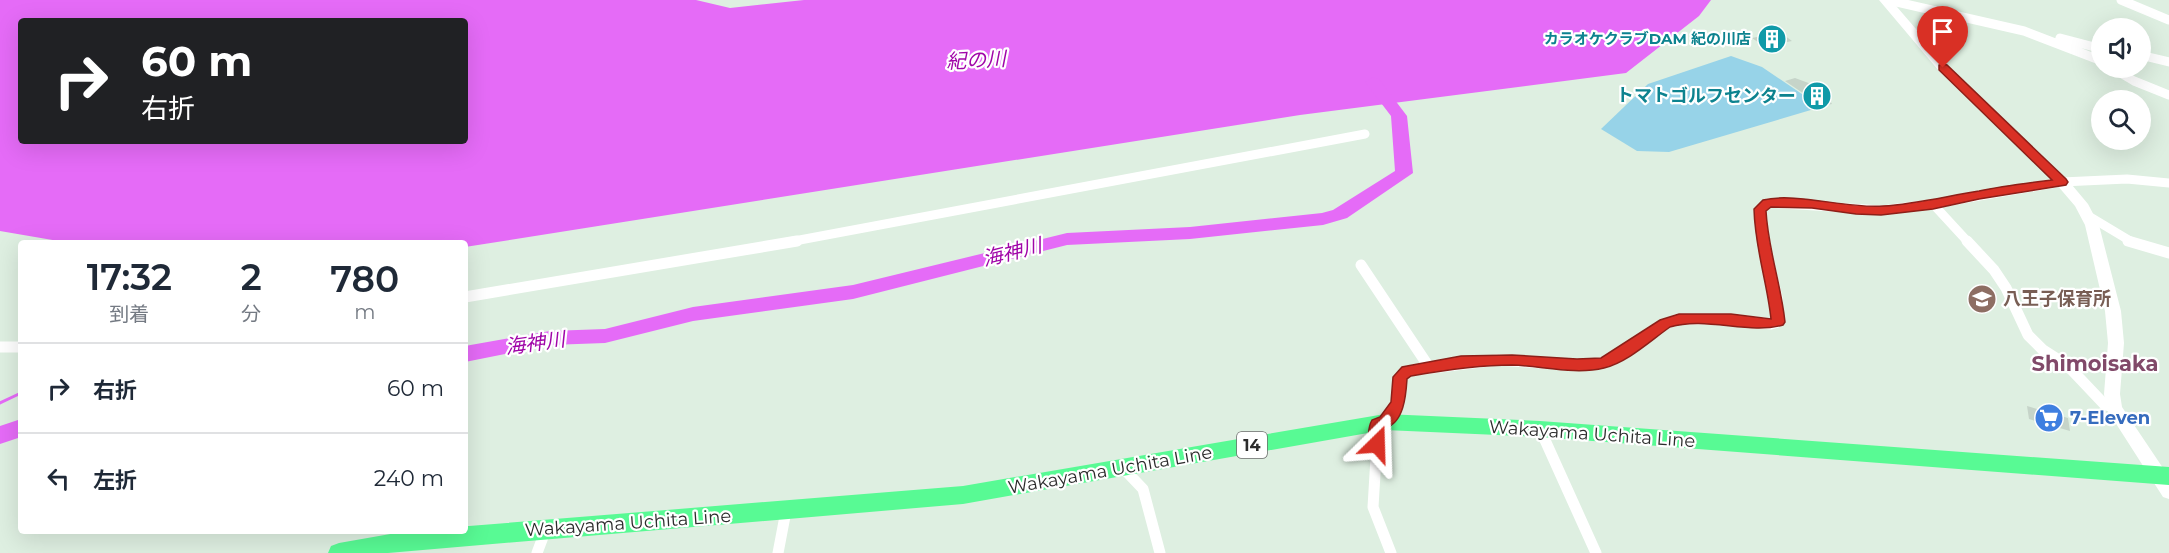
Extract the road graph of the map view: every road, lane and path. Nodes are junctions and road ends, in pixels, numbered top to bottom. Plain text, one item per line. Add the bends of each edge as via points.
1 (1887, 0) edge
2 (2121, 0) edge
3 (2169, 20) edge
4 (2024, 30) junction
5 (2091, 46) edge
6 (2091, 57) edge
7 (2151, 58) edge
8 (2169, 62) edge
9 (2129, 78) edge
10 (2169, 96) edge
11 (1365, 134) dead end
12 (2062, 182) junction
13 (2169, 183) edge
14 (1933, 204) junction
15 (2087, 215) junction
16 (2169, 253) edge
17 (1361, 265) dead end
18 (468, 297) edge
19 (18, 346) edge
20 (0, 347) edge
21 (1429, 367) junction
22 (2115, 408) junction
23 (1381, 423) junction
24 (1540, 429) junction
25 (1123, 468) junction
26 (2166, 482) edge
27 (786, 511) junction
28 (546, 529) junction
29 (339, 553) edge
30 (537, 553) edge
31 (778, 553) edge
32 (1160, 553) edge
33 (1391, 553) edge
34 (1596, 553) edge

1 - 4 street
1 - 12 main road via 1937,62
2 - 3 street
4 - 5 street
4 - 6 street
7 - 8 street
9 - 10 street
11 - 18 street via 732,254
12 - 13 street via 2127,179
12 - 14 street
12 - 15 main road
14 - 21 street via 1856,210 1768,203 1760,209 1778,322 1679,319 1602,363 1512,360
14 - 22 street via 1994,270 2028,335 2068,366 2104,404
15 - 16 street via 2128,241
15 - 22 main road via 2113,310
17 - 21 street
19 - 20 street
21 - 23 street via 1407,371 1400,377 1398,403
22 - 26 main road
23 - 24 main road, Wakayama Uchita Line / 14 via 1439,422
23 - 25 main road, Wakayama Uchita Line / 14
23 - 33 street via 1373,507
24 - 26 main road, Wakayama Uchita Line / 14
24 - 34 street
25 - 27 main road, Wakayama Uchita Line / 14 via 963,495
25 - 32 street via 1143,489
27 - 28 main road, Wakayama Uchita Line / 14
27 - 31 street
28 - 29 main road, Wakayama Uchita Line / 14 via 396,542
28 - 30 street

